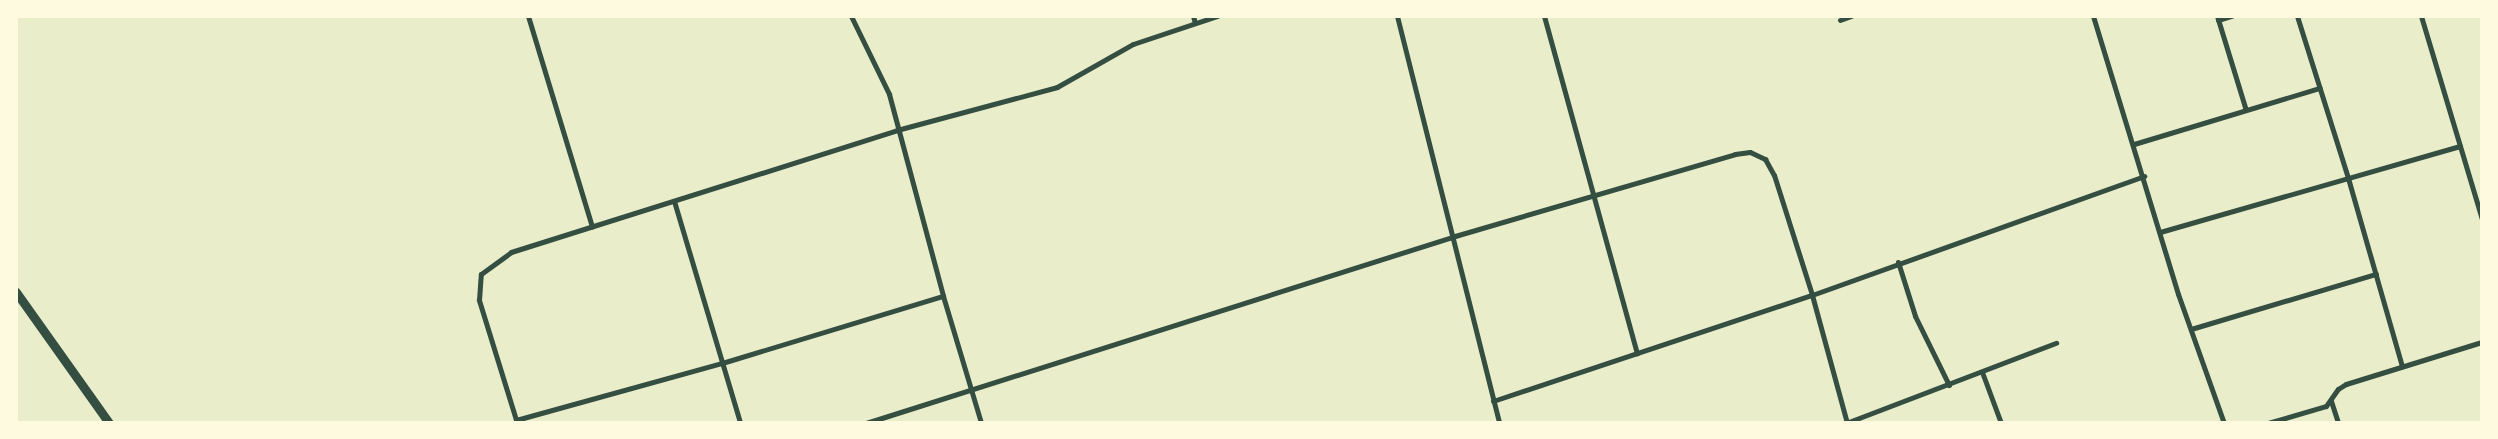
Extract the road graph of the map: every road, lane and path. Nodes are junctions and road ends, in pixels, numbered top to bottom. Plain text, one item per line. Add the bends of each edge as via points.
1 (528, 16) edge
2 (851, 16) edge
3 (1193, 16) edge
4 (1217, 16) edge
5 (1397, 16) edge
6 (1544, 16) edge
7 (1851, 16) edge
8 (2093, 16) edge
9 (2231, 16) edge
10 (2297, 16) edge
11 (2421, 16) edge
12 (2218, 18) edge
13 (1840, 20) dead end
14 (1195, 24) junction
15 (2320, 88) junction
16 (2246, 110) junction
17 (897, 130) junction
18 (2134, 144) junction
19 (2460, 146) junction
20 (2144, 176) junction
21 (2348, 178) junction
22 (1593, 196) junction
23 (674, 201) junction
24 (2482, 219) edge
25 (592, 227) junction
26 (2160, 232) junction
27 (1455, 236) junction
28 (1898, 262) junction
29 (2376, 274) junction
30 (16, 292) edge
31 (943, 296) junction
32 (1812, 296) junction
33 (2191, 329) junction
34 (2482, 342) edge
35 (2056, 343) dead end
36 (1637, 354) junction
37 (722, 363) junction
38 (2402, 366) junction
39 (1982, 372) junction
40 (1949, 385) junction
41 (971, 390) junction
42 (1493, 401) junction
43 (2331, 401) junction
44 (517, 421) edge
45 (2000, 422) edge
46 (109, 423) edge
47 (740, 423) edge
48 (866, 423) edge
49 (981, 423) edge
50 (1499, 423) edge
51 (1846, 423) edge
52 (2224, 423) edge
53 (2268, 423) edge
54 (2338, 423) edge

1 - 25 street
2 - 17 street via 889,94
3 - 14 street
4 - 14 street
5 - 27 street
6 - 22 street
7 - 13 street
8 - 18 street
9 - 12 street
10 - 15 street
11 - 19 street
12 - 16 street
14 - 17 street via 1134,44 1056,87
15 - 16 street
15 - 21 street
16 - 18 street
17 - 23 street
17 - 31 street
18 - 20 street
19 - 21 street
19 - 24 street
20 - 26 street
20 - 28 street
21 - 26 street
21 - 29 street
22 - 27 street
22 - 32 street via 1734,154 1750,152 1766,159
22 - 36 street
23 - 25 street
23 - 37 street
25 - 44 street via 512,252 481,274 479,300
26 - 33 street
27 - 41 street
27 - 42 street
28 - 32 street
28 - 40 street via 1915,316
29 - 33 street
29 - 38 street
30 - 46 street
31 - 37 street
31 - 41 street
32 - 36 street
32 - 51 street
33 - 52 street
34 - 38 street
35 - 39 street
36 - 42 street
37 - 44 street
37 - 47 street
38 - 43 street via 2340,386
39 - 40 street
39 - 45 street
40 - 51 street
41 - 48 street
41 - 49 street
42 - 50 street
43 - 53 street via 2326,406
43 - 54 street

